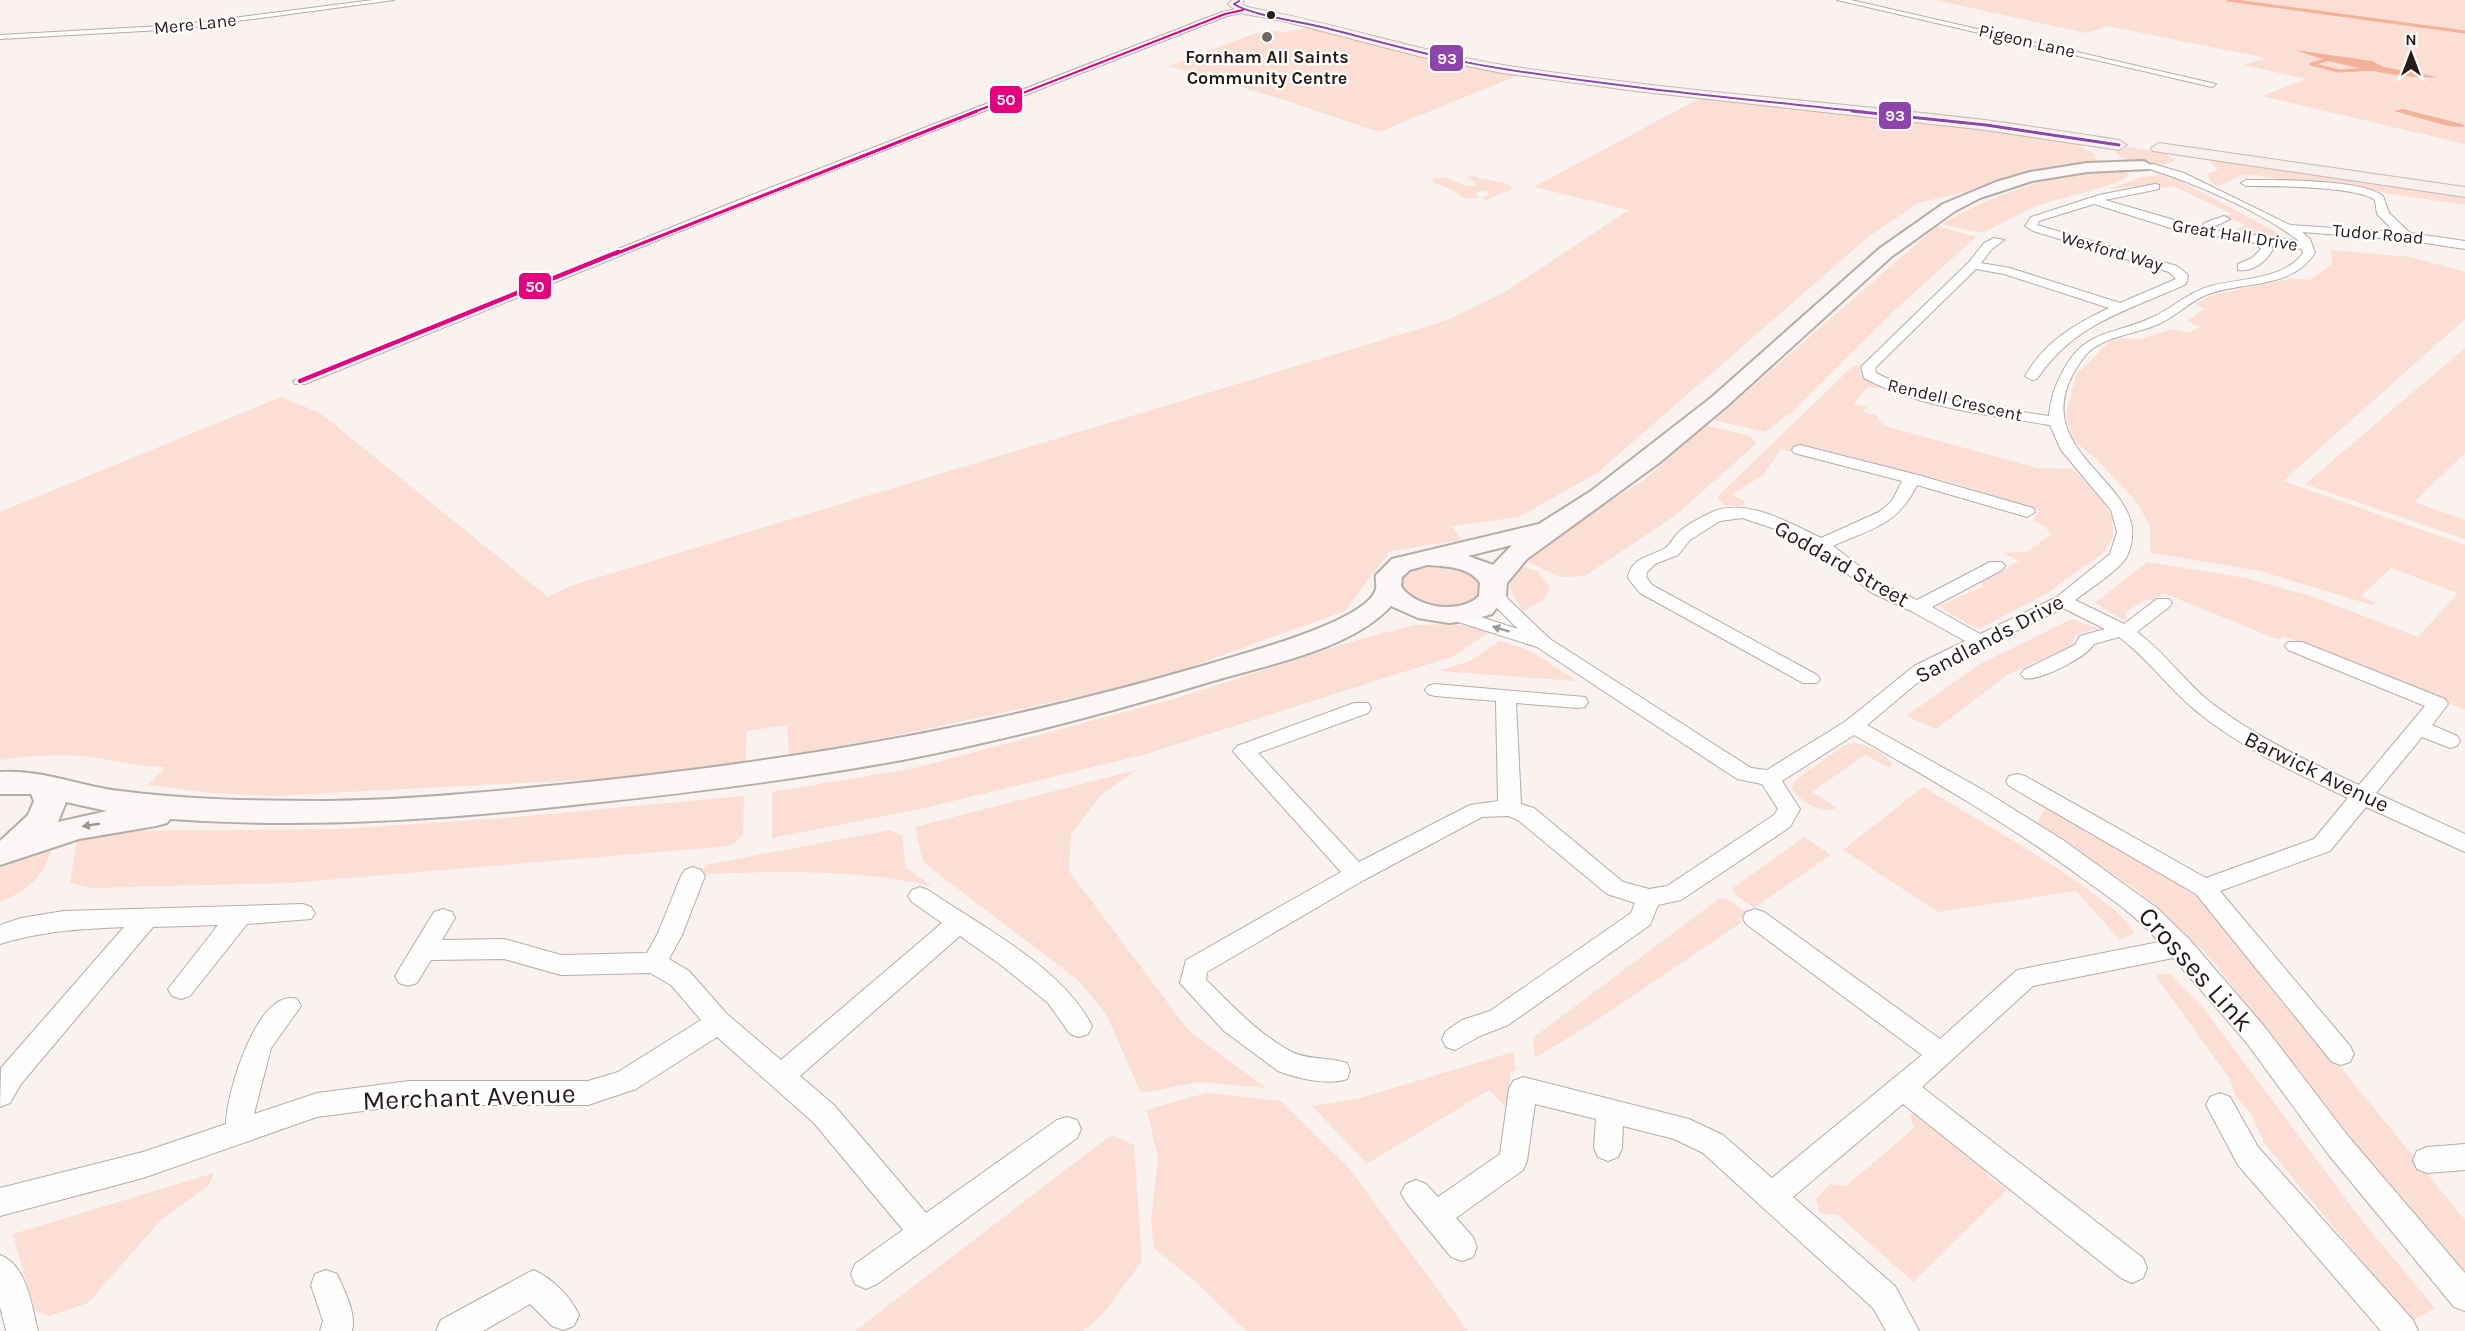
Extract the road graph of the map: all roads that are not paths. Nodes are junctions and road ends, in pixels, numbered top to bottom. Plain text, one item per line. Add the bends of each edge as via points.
1 (390, 0) edge
2 (1841, 0) edge
3 (1239, 3) edge
4 (0, 37) edge
5 (2212, 84) dead end
6 (2159, 148) junction
7 (2111, 151) junction
8 (2244, 159) junction
9 (2185, 163) junction
10 (2088, 167) junction
11 (2149, 167) junction
12 (2246, 183) dead end
13 (2200, 184) junction
14 (2155, 187) dead end
15 (2465, 192) edge
16 (2094, 200) junction
17 (2224, 219) dead end
18 (2289, 228) junction
19 (2207, 233) junction
20 (2406, 236) junction
21 (1998, 240) dead end
22 (2260, 240) junction
23 (2465, 245) edge
24 (2308, 246) junction
25 (1973, 265) junction
26 (2242, 267) dead end
27 (2121, 308) junction
28 (2032, 376) dead end
29 (300, 381) dead end
30 (2054, 421) junction
31 (1800, 450) dead end
32 (1912, 478) junction
33 (2027, 512) dead end
34 (1552, 527) junction
35 (1821, 545) junction
36 (1425, 557) junction
37 (1996, 566) dead end
38 (1494, 587) junction
39 (1389, 589) junction
40 (2063, 601) junction
41 (2163, 603) dead end
42 (1918, 607) junction
43 (1450, 616) junction
44 (2123, 631) junction
45 (1316, 638) junction
46 (1978, 641) junction
47 (1543, 644) junction
48 (2295, 646) dead end
49 (2031, 674) dead end
50 (1810, 679) dead end
51 (1434, 690) dead end
52 (1506, 696) junction
53 (1578, 702) dead end
54 (1361, 708) dead end
55 (1853, 726) junction
56 (2419, 728) junction
57 (2450, 741) dead end
58 (1769, 778) junction
59 (2017, 781) dead end
60 (0, 783) edge
61 (42, 786) junction
62 (2362, 795) junction
63 (1510, 808) junction
64 (190, 810) junction
65 (2465, 844) edge
66 (0, 852) edge
67 (1356, 874) junction
68 (693, 876) dead end
69 (2204, 888) junction
70 (920, 896) dead end
71 (1648, 898) junction
72 (303, 913) dead end
73 (240, 915) junction
74 (148, 916) junction
75 (443, 918) dead end
76 (1755, 918) dead end
77 (958, 924) junction
78 (0, 935) edge
79 (2181, 947) junction
80 (424, 950) junction
81 (654, 963) junction
82 (408, 976) dead end
83 (181, 989) dead end
84 (288, 1006) dead end
85 (718, 1022) junction
86 (1078, 1026) dead end
87 (1455, 1039) dead end
88 (1941, 1054) junction
89 (2341, 1054) dead end
90 (1337, 1071) dead end
91 (782, 1076) junction
92 (1903, 1088) junction
93 (0, 1095) edge
94 (2220, 1105) dead end
95 (1610, 1112) junction
96 (1067, 1129) dead end
97 (240, 1131) junction
98 (1608, 1148) dead end
99 (2465, 1157) edge
100 (2427, 1160) dead end
101 (1416, 1193) dead end
102 (1772, 1196) junction
103 (0, 1202) edge
104 (1435, 1216) junction
105 (922, 1232) junction
106 (1461, 1247) dead end
107 (2132, 1268) dead end
108 (0, 1270) edge
109 (866, 1274) dead end
110 (327, 1285) dead end
111 (2465, 1296) edge
112 (563, 1315) dead end
113 (22, 1331) edge
114 (336, 1331) edge
115 (452, 1331) edge
116 (1903, 1331) edge
117 (2402, 1331) edge

1 - 4 street, Mere Lane via 179,27
2 - 5 street, Pigeon Lane
3 - 7 main road via 1463,62 1537,75 1871,111 2052,135
3 - 29 street via 1225,14
6 - 7 main road
6 - 8 main road
6 - 9 main road via 2178,154
7 - 10 main road via 2108,160
7 - 11 main road
8 - 9 main road
8 - 15 main road
9 - 11 main road
9 - 13 street via 2185,170
10 - 11 main road
10 - 34 main road via 1993,188 1926,222 1632,472
11 - 13 street
12 - 20 street via 2365,191 2377,195 2384,214
13 - 18 street
14 - 16 street, Wexford Way
16 - 19 street, Great Hall Drive
16 - 27 street, Wexford Way via 2035,219 2031,226 2182,275 2182,280
17 - 19 street via 2208,225
18 - 20 street, Tudor Road
18 - 24 street via 2304,238
19 - 22 street, Great Hall Drive
20 - 23 street, Tudor Road
21 - 25 street, Rendell Crescent
22 - 24 street, Great Hall Drive
22 - 26 street via 2267,249 2265,255
24 - 30 street via 2307,260 2300,267 2205,291 2160,319 2097,341 2079,354 2067,372 2056,394
25 - 27 street via 2006,271
25 - 30 street, Rendell Crescent via 1868,367 1869,375 1927,396
27 - 28 street, Wexford Way via 2054,339
30 - 40 street, Sandlands Drive via 2063,444 2124,516 2126,532 2118,556
31 - 32 street
32 - 33 street
32 - 35 street via 1899,504 1885,516
34 - 36 main road
34 - 38 main road via 1504,566
35 - 42 street, Goddard Street via 1878,589
35 - 50 street, Goddard Street via 1761,516 1727,513 1684,536 1672,551 1649,560 1638,570 1637,578 1646,589
36 - 38 main road via 1468,562 1479,568
36 - 39 main road via 1400,565 1388,580
37 - 42 street
38 - 43 main road via 1489,602 1477,611
38 - 47 street via 1501,602
39 - 43 main road via 1413,610
39 - 45 main road via 1385,599 1352,623
40 - 44 street, Barwick Avenue
40 - 46 street, Sandlands Drive
41 - 44 street
42 - 46 street, Goddard Street
43 - 45 main road via 1396,620
47 -> 43 street
44 - 49 street via 2087,640 2082,650
44 - 62 street, Barwick Avenue via 2149,650 2205,708 2234,730 2269,752
45 - 64 main road via 1156,689 857,758 527,800 331,812
46 - 55 street, Sandlands Drive via 1921,670
47 - 58 street via 1745,774
48 - 56 street via 2438,705
51 - 52 street
52 - 53 street
52 - 63 street
54 - 67 street via 1245,751
55 - 58 street, Sandlands Drive
55 - 79 street, Crosses Link via 2055,846 2149,914
56 - 57 street
56 - 62 street
58 - 71 street via 1789,809 1782,821 1673,894
59 - 69 street
60 - 61 main road
61 - 64 main road via 102,800
61 - 66 main road via 50,792 49,811 27,835
62 - 65 street, Barwick Avenue
62 - 69 street via 2322,845
63 - 67 street via 1478,810
63 - 71 street via 1526,814 1616,888
64 -> 66 main road via 76,828
67 - 90 street via 1195,967 1193,983 1233,1023 1287,1063
68 - 81 street via 670,935
69 - 89 street
70 - 77 street
71 - 87 street via 1641,919 1500,1018 1471,1028
72 - 73 street
73 - 74 street
73 - 83 street
74 - 78 street via 64,920
74 - 93 street via 10,1076
75 - 80 street
76 - 88 street
77 - 86 street via 1010,958 1057,996
77 - 91 street via 924,949
79 - 88 street via 2026,977
79 - 111 street, Crosses Link via 2255,1034 2338,1145
80 - 81 street via 504,949 561,965
80 - 82 street
81 - 85 street via 680,978
84 - 97 street via 259,1044 240,1116
85 - 91 street
85 - 97 street, Merchant Avenue via 626,1081 588,1093 409,1094 317,1105
88 - 92 street
91 - 105 street via 824,1113
92 - 102 street
92 - 107 street
94 - 117 street via 2248,1156
95 - 98 street
95 - 102 street via 1679,1128 1713,1144
95 - 104 street via 1523,1089 1513,1161
96 - 105 street
97 - 103 street, Merchant Avenue via 143,1165
99 - 100 street
101 - 104 street
102 - 116 street via 1884,1297
104 - 106 street
105 - 109 street
108 - 113 street via 9,1282
110 - 114 street via 339,1321
112 - 115 street via 534,1285

